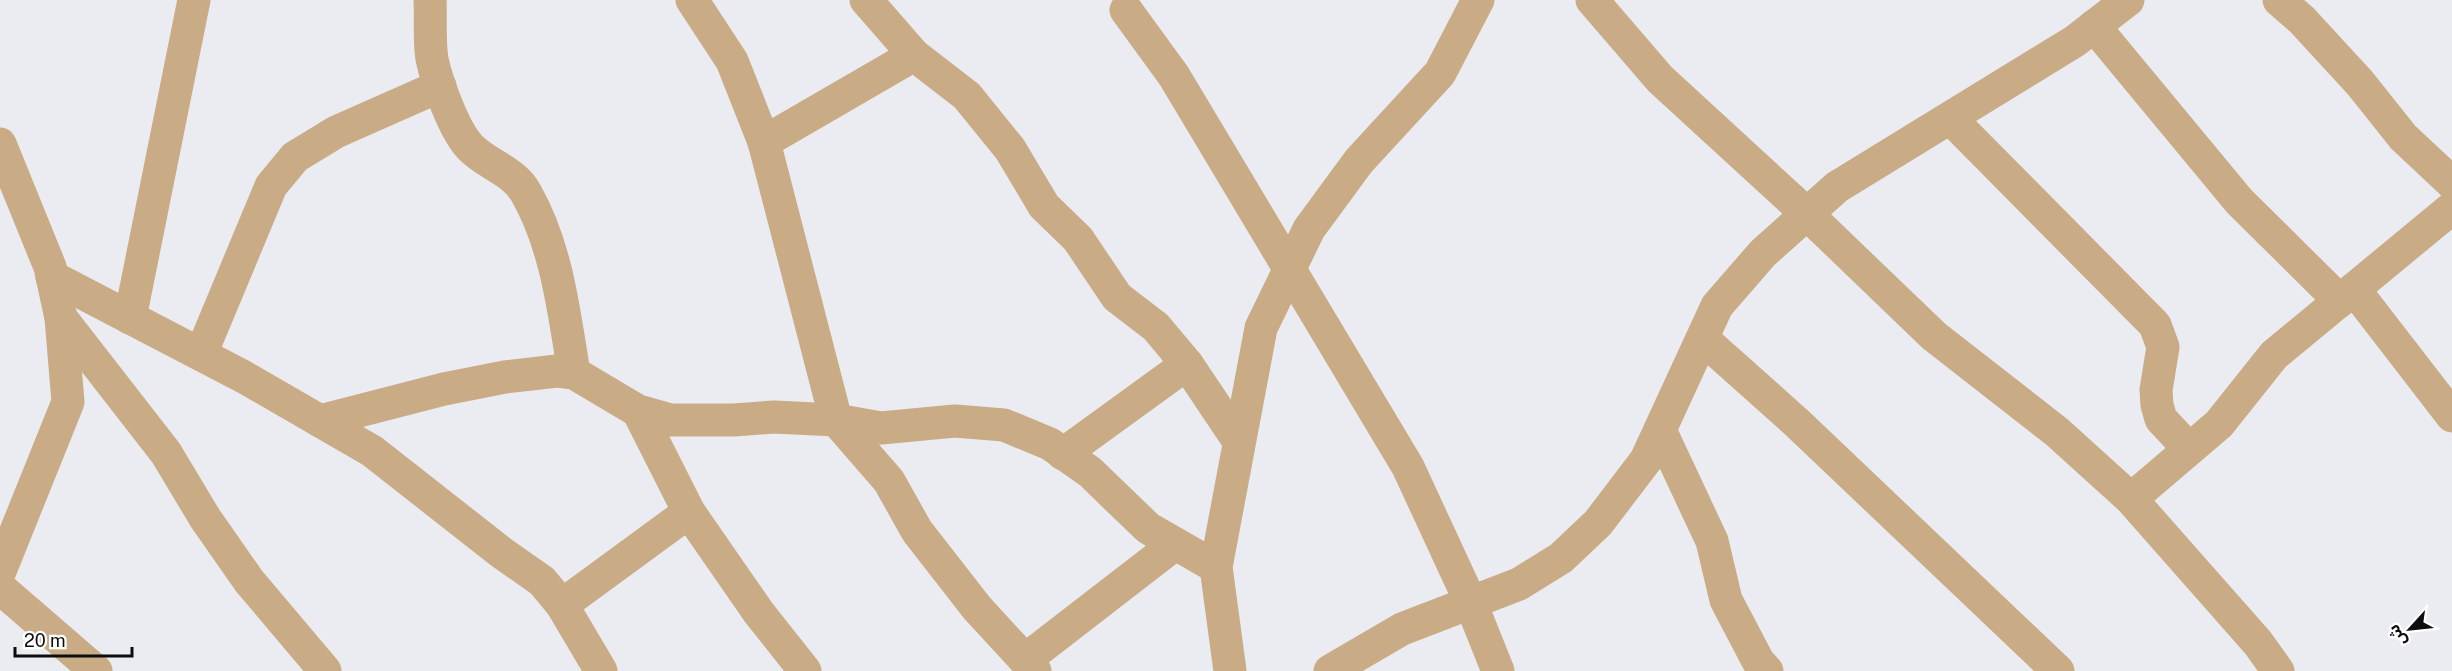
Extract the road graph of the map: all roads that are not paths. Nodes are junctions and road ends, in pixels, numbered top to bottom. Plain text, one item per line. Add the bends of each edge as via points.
1 (194, 0) edge
2 (430, 0) edge
3 (866, 0) edge
4 (1478, 0) edge
5 (1592, 0) edge
6 (2128, 0) edge
7 (2279, 0) edge
8 (699, 2) edge
9 (1126, 10) dead end
10 (2094, 26) junction
11 (914, 55) junction
12 (440, 86) junction
13 (1950, 118) junction
14 (764, 142) junction
15 (0, 144) edge
16 (2452, 183) edge
17 (2452, 208) edge
18 (1807, 214) junction
19 (1290, 269) junction
20 (52, 277) junction
21 (2347, 295) junction
22 (61, 318) junction
23 (130, 318) junction
24 (1703, 339) junction
25 (201, 354) junction
26 (1187, 364) junction
27 (574, 373) junction
28 (638, 411) junction
29 (2452, 416) edge
30 (836, 420) junction
31 (320, 421) junction
32 (1660, 430) junction
33 (1238, 440) junction
34 (2188, 448) junction
35 (1063, 454) junction
36 (2131, 499) junction
37 (689, 512) junction
38 (1175, 544) junction
39 (1216, 567) junction
40 (0, 571) edge
41 (0, 588) edge
42 (1470, 601) junction
43 (562, 606) junction
44 (1030, 665) edge
45 (96, 671) edge
46 (325, 671) edge
47 (601, 671) edge
48 (805, 671) edge
49 (1230, 671) edge
50 (1330, 671) edge
51 (1498, 671) edge
52 (1767, 671) edge
53 (2058, 671) edge
54 (2278, 671) edge

1 - 23 street
2 - 12 street via 432,58
3 - 11 street
4 - 19 street via 1440,73 1359,161 1309,229
5 - 18 street via 1660,79
6 - 10 street
7 - 16 street via 2360,83 2403,137
8 - 14 street via 732,61
9 - 19 street via 1174,76
10 - 13 street
10 - 21 street via 2239,201
11 - 14 street
11 - 26 street via 968,96 1010,149 1044,206 1078,239 1117,297 1156,327
12 - 25 street via 336,132 295,157 271,186
12 - 27 street via 470,147 510,174 526,192 547,242 560,290
13 - 18 street via 1837,187
13 - 34 street via 2155,325 2163,347 2157,405 2161,419
14 - 30 street
15 - 20 street
17 - 21 street
18 - 24 street via 1763,253 1717,306
18 - 36 street via 1934,336 2057,432
19 - 33 street via 1261,328
19 - 42 street via 1408,467
20 - 22 street
20 - 23 street
21 - 29 street
21 - 34 street via 2274,355 2219,424
22 - 40 street via 68,402
22 - 46 street via 166,453 249,581
23 - 25 street
24 - 32 street
24 - 53 street
25 - 31 street
26 - 33 street
26 - 35 street
27 - 28 street
27 - 31 street via 505,377
28 - 30 street via 670,420
28 - 37 street
30 - 35 street via 881,428 955,421 1004,425 1050,444
30 - 44 street via 889,481 917,531 977,608
31 - 43 street via 372,451 542,581
32 - 42 street via 1646,459 1598,523 1561,558 1519,584
32 - 52 street via 1712,541 1726,600
33 - 39 street
34 - 36 street
35 - 38 street via 1090,472 1148,528
36 - 54 street
37 - 43 street
37 - 48 street
38 - 39 street
38 - 44 street
39 - 49 street
41 - 45 street
42 - 50 street via 1402,629
42 - 51 street
43 - 47 street

